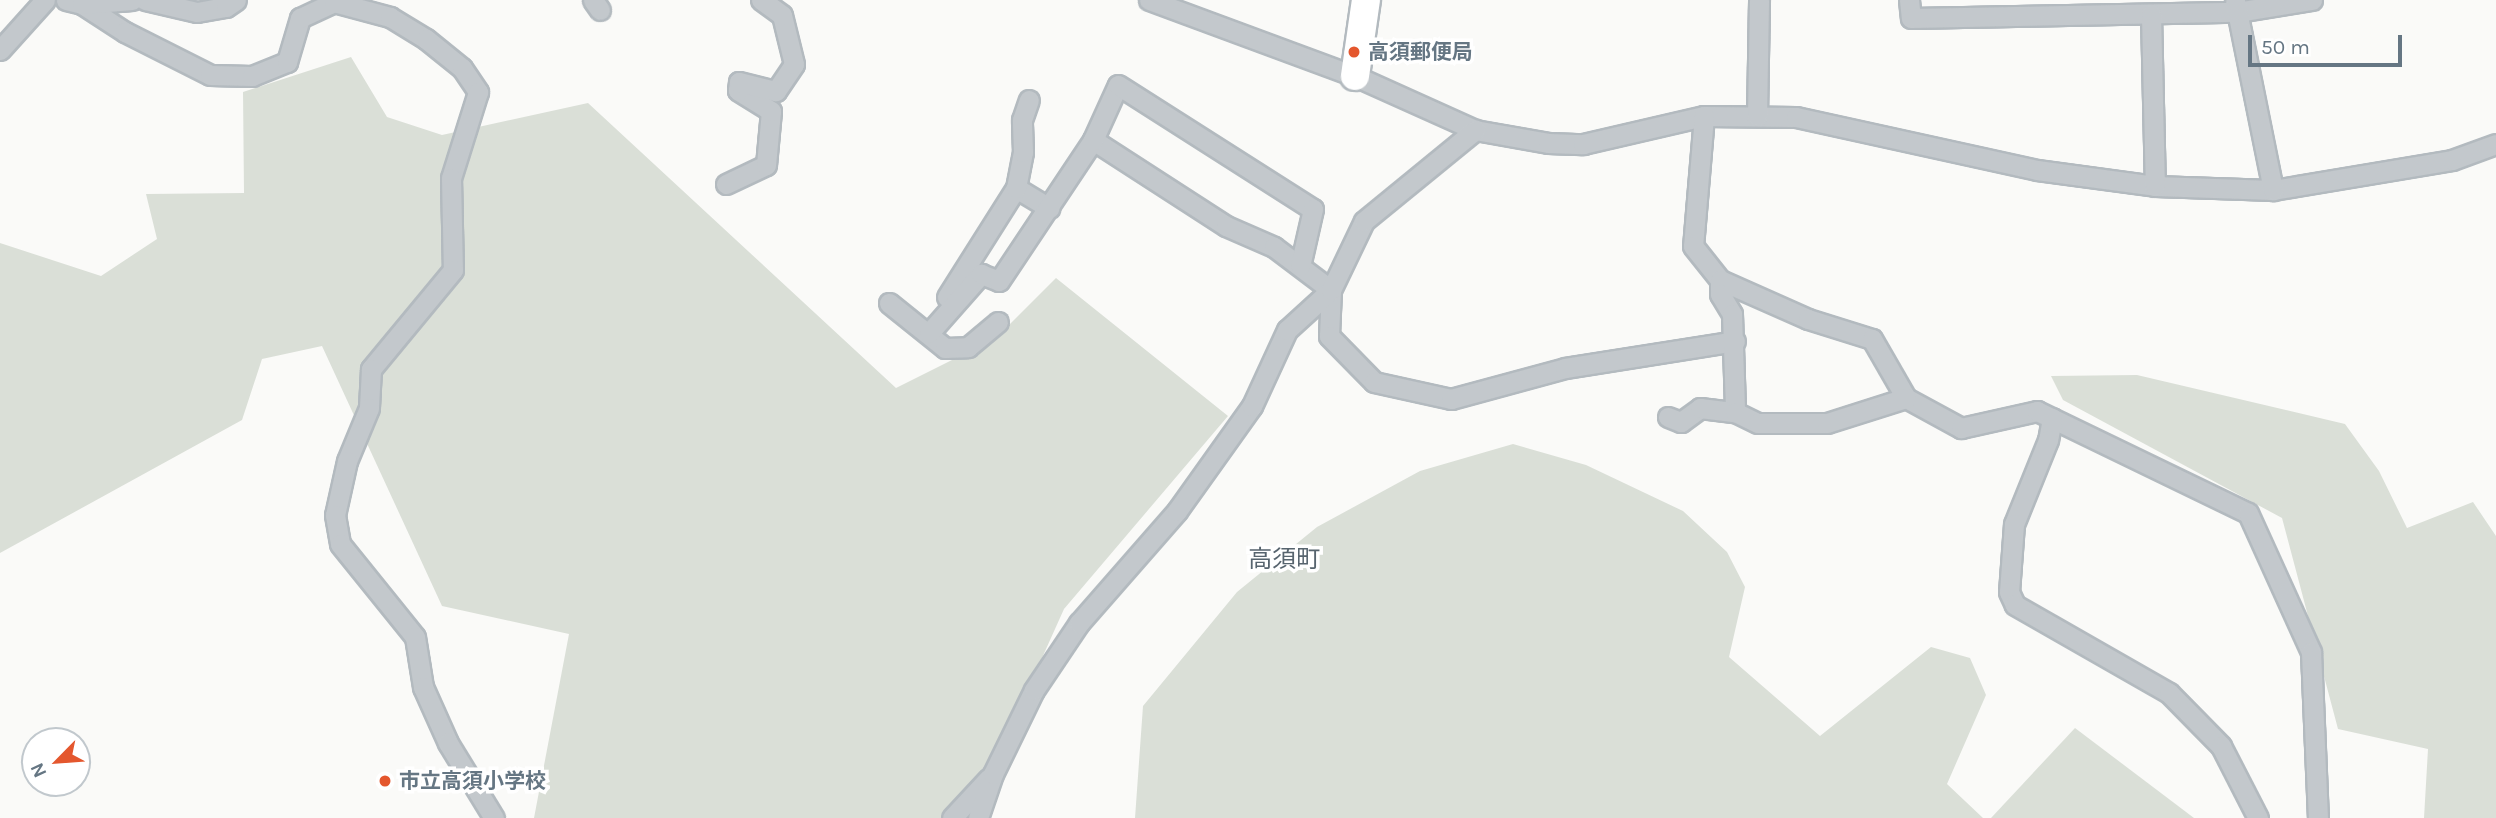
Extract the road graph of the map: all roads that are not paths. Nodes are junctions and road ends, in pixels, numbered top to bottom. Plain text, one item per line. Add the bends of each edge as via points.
1 (45, 0) edge
2 (132, 0) edge
3 (145, 0) edge
4 (236, 0) edge
5 (761, 0) edge
6 (1149, 0) edge
7 (1366, 0) edge
8 (1759, 0) edge
9 (1909, 0) edge
10 (2312, 0) edge
11 (74, 2) edge
12 (2236, 6) edge
13 (2151, 14) junction
14 (0, 50) edge
15 (1355, 76) junction
16 (1030, 100) dead end
17 (1704, 116) junction
18 (1757, 116) junction
19 (1475, 130) junction
20 (1093, 141) junction
21 (2496, 144) edge
22 (726, 184) dead end
23 (2155, 187) junction
24 (1016, 188) junction
25 (2273, 190) junction
26 (1049, 208) junction
27 (1300, 266) junction
28 (1720, 280) junction
29 (1331, 290) junction
30 (889, 303) dead end
31 (998, 322) dead end
32 (925, 329) junction
33 (1735, 341) junction
34 (1906, 398) junction
35 (1735, 412) junction
36 (1668, 417) dead end
37 (2052, 418) junction
38 (993, 774) junction
39 (494, 818) edge
40 (952, 818) edge
41 (978, 818) edge
42 (2258, 818) edge
43 (2318, 818) edge

1 - 14 street
2 - 11 street
3 - 4 street via 197,12 226,7
5 - 22 street via 782,15 794,64 776,91 739,82 738,90 771,111 766,165
6 - 15 street
7 - 15 street
8 - 18 street
9 - 13 street via 1910,18
10 - 12 street
11 - 39 street via 209,75 252,76 287,62 300,18 334,2 390,17 426,39 462,68 478,92 451,178 453,270 371,369 369,408 347,461 335,515 340,544 415,637 428,698 448,743
12 - 13 street
12 - 25 street
13 - 23 street
15 - 19 street
16 - 24 street via 1022,120 1023,152
17 - 18 street
17 - 19 street via 1583,144 1548,143
17 - 28 street via 1693,246
18 - 23 street via 1860,128 2037,170
19 - 29 street via 1364,221
20 - 26 street
20 - 27 street via 1226,226 1274,247
20 - 27 street via 1118,85 1313,209
21 - 25 street via 2452,160
23 - 25 street
24 - 26 street
24 - 32 street
26 - 32 street via 999,281 981,274
27 - 29 street
28 - 33 street via 1720,294 1732,314
28 - 34 street via 1808,319 1872,339
29 - 33 street via 1329,336 1346,357 1374,382 1451,399 1565,368
29 - 38 street via 1287,330 1252,406 1177,511 1079,623 1034,690
30 - 32 street
31 - 32 street via 968,347 945,348
33 - 35 street
34 - 35 street via 1827,423 1758,422
34 - 37 street via 1961,428 2037,411
35 - 36 street via 1700,408 1681,422
37 - 42 street via 2049,440 2014,524 2009,592 2015,605 2169,693 2221,746
37 - 43 street via 2248,513 2311,652
38 - 40 street
38 - 41 street

